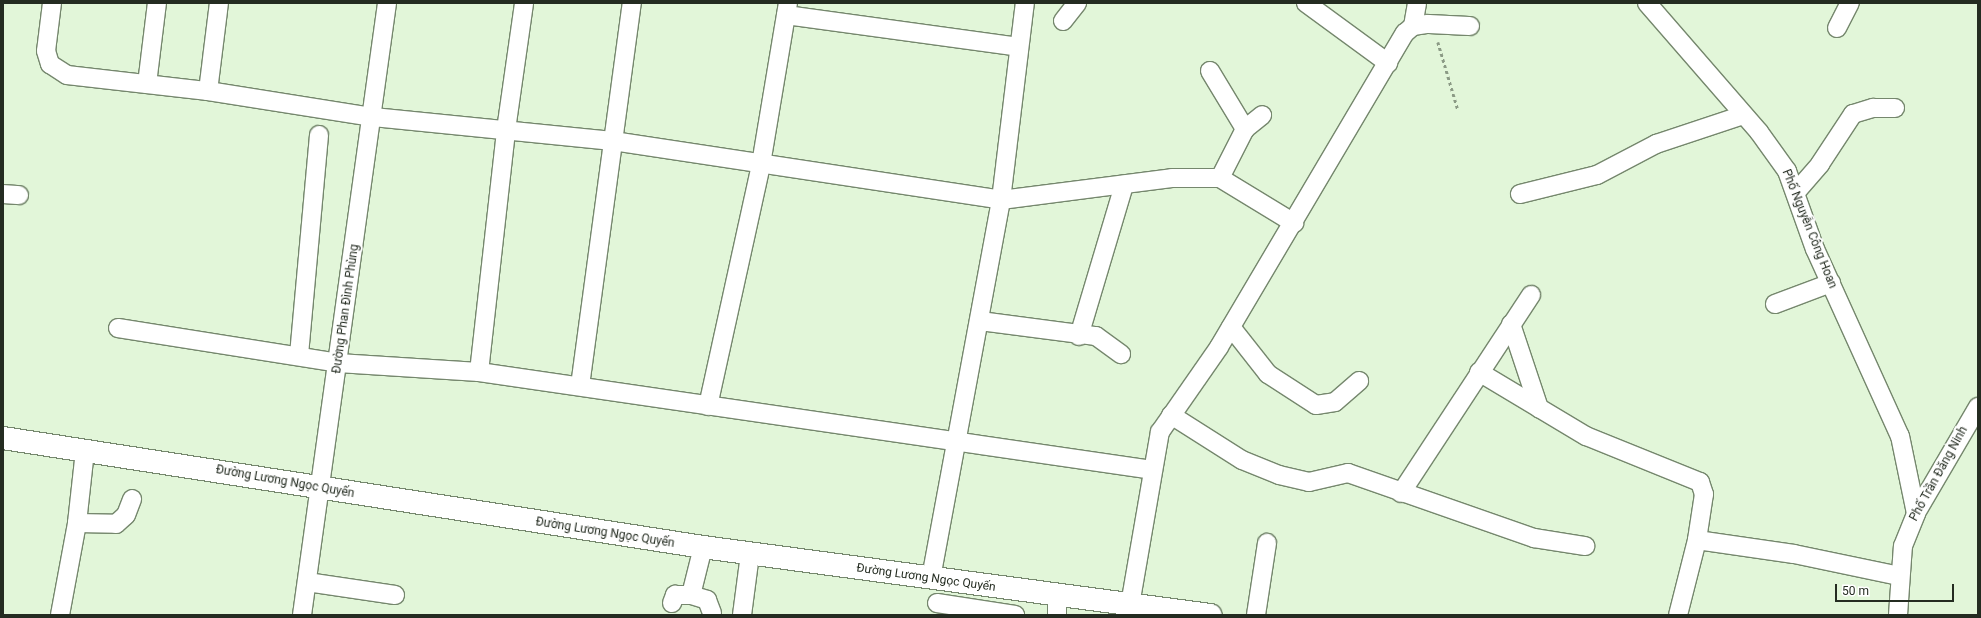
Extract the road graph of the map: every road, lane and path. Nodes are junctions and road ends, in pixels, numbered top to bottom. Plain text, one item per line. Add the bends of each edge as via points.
1 (52, 3) edge
2 (157, 3) edge
3 (219, 3) edge
4 (387, 3) edge
5 (524, 3) edge
6 (632, 3) edge
7 (1025, 3) edge
8 (1077, 3) edge
9 (1306, 3) edge
10 (1417, 3) edge
11 (1647, 3) edge
12 (1850, 3) edge
13 (787, 9) edge
14 (1063, 21) dead end
15 (1420, 25) junction
16 (1470, 26) dead end
17 (1837, 28) dead end
18 (1019, 47) junction
19 (1388, 62) junction
20 (1210, 71) dead end
21 (147, 84) junction
22 (208, 91) junction
23 (1895, 108) dead end
24 (1458, 110) dead end
25 (1262, 115) dead end
26 (1743, 115) junction
27 (373, 117) junction
28 (1245, 129) junction
29 (506, 130) junction
30 (319, 135) dead end
31 (613, 141) junction
32 (761, 164) junction
33 (1220, 178) junction
34 (1124, 185) junction
35 (1796, 192) junction
36 (1520, 194) dead end
37 (1001, 200) junction
38 (1294, 223) junction
39 (1834, 289) junction
40 (1531, 294) dead end
41 (1781, 306) dead end
42 (980, 321) junction
43 (1512, 324) junction
44 (1231, 327) junction
45 (118, 328) dead end
46 (1079, 336) junction
47 (1121, 354) dead end
48 (299, 355) junction
49 (338, 362) junction
50 (479, 372) junction
51 (1479, 372) junction
52 (1358, 381) dead end
53 (580, 386) junction
54 (708, 406) junction
55 (1978, 407) edge
56 (1539, 408) junction
57 (1171, 415) junction
58 (3, 438) edge
59 (958, 444) junction
60 (85, 450) junction
61 (1152, 470) junction
62 (321, 489) junction
63 (1401, 494) junction
64 (132, 499) dead end
65 (1916, 513) junction
66 (77, 523) junction
67 (1697, 540) junction
68 (1267, 543) dead end
69 (1586, 546) dead end
70 (703, 547) junction
71 (750, 554) junction
72 (1899, 576) junction
73 (931, 578) junction
74 (307, 582) junction
75 (395, 595) dead end
76 (691, 595) junction
77 (672, 603) dead end
78 (937, 603) dead end
79 (1057, 605) edge
80 (1130, 605) junction
81 (712, 613) dead end
82 (60, 615) edge
83 (302, 615) edge
84 (742, 615) edge
85 (1015, 615) edge
86 (1210, 615) edge
87 (1256, 615) edge
88 (1678, 615) edge
89 (1898, 615) edge

1 - 21 street via 46,51 50,64 59,72
2 - 21 street
3 - 22 street
4 - 27 street, Đường Phan Đình Phùng
5 - 29 street
6 - 31 street
7 - 18 street
8 - 14 street
9 - 19 street
10 - 15 street
11 - 26 street, Phố Nguyễn Công Hoan
12 - 17 street
13 - 18 street
13 - 32 street
15 - 16 street
15 - 19 street via 1404,33
15 - 24 path via 1440,46
18 - 37 street
19 - 38 street
20 - 28 street
21 - 22 street
22 - 27 street
23 - 35 street via 1873,108 1853,114 1820,164
25 - 28 street
26 - 35 street, Phố Nguyễn Công Hoan via 1787,172
26 - 36 street via 1656,144 1597,175
27 - 29 street
27 - 49 street, Đường Phan Đình Phùng
28 - 33 street
29 - 31 street
29 - 50 street
30 - 48 street
31 - 32 street
31 - 53 street
32 - 37 street
32 - 54 street
33 - 34 street via 1172,178
33 - 38 street
34 - 37 street
34 - 46 street
35 - 39 street, Phố Nguyễn Công Hoan
37 - 42 street
38 - 44 street
39 - 41 street
39 - 65 street, Phố Nguyễn Công Hoan via 1900,436
40 - 43 street
42 - 46 street
42 - 59 street
43 - 51 street
43 - 56 street
44 - 52 street via 1268,374 1316,405 1335,402
44 - 57 street
45 - 48 street
46 - 47 street via 1102,338
48 - 49 street
49 - 50 street
49 - 62 street, Đường Phan Đình Phùng
50 - 53 street
51 - 56 street
51 - 63 street
53 - 54 street
54 - 59 street
55 - 65 street, Phố Trần Đăng Ninh
56 - 67 street via 1586,436 1700,482 1704,494
57 - 61 street via 1160,432
57 - 63 street via 1242,460 1279,475 1309,482 1348,473
58 - 60 main road, Đường Lương Ngọc Quyến
59 - 61 street
59 - 73 street
60 - 62 main road, Đường Lương Ngọc Quyến
60 - 66 street
61 - 80 street
62 - 70 main road, Đường Lương Ngọc Quyến
62 - 74 street, Đường Phan Đình Phùng
63 - 69 street via 1534,538
64 - 66 street via 126,515 116,524
65 - 72 street, Phố Trần Đăng Ninh via 1903,546
66 - 82 street
67 - 72 street via 1794,554
67 - 88 street
68 - 87 street
70 - 71 main road, Đường Lương Ngọc Quyến
70 - 76 street
71 - 73 main road, Đường Lương Ngọc Quyến
71 - 84 street
72 - 89 street, Phố Trần Đăng Ninh
73 - 79 main road, Đường Lương Ngọc Quyến
74 - 75 street
74 - 83 street, Đường Phan Đình Phùng
76 - 77 street via 675,595
76 - 81 street via 707,600
78 - 85 street
79 - 80 main road, Đường Lương Ngọc Quyến
80 - 86 main road, Đường Lương Ngọc Quyến

